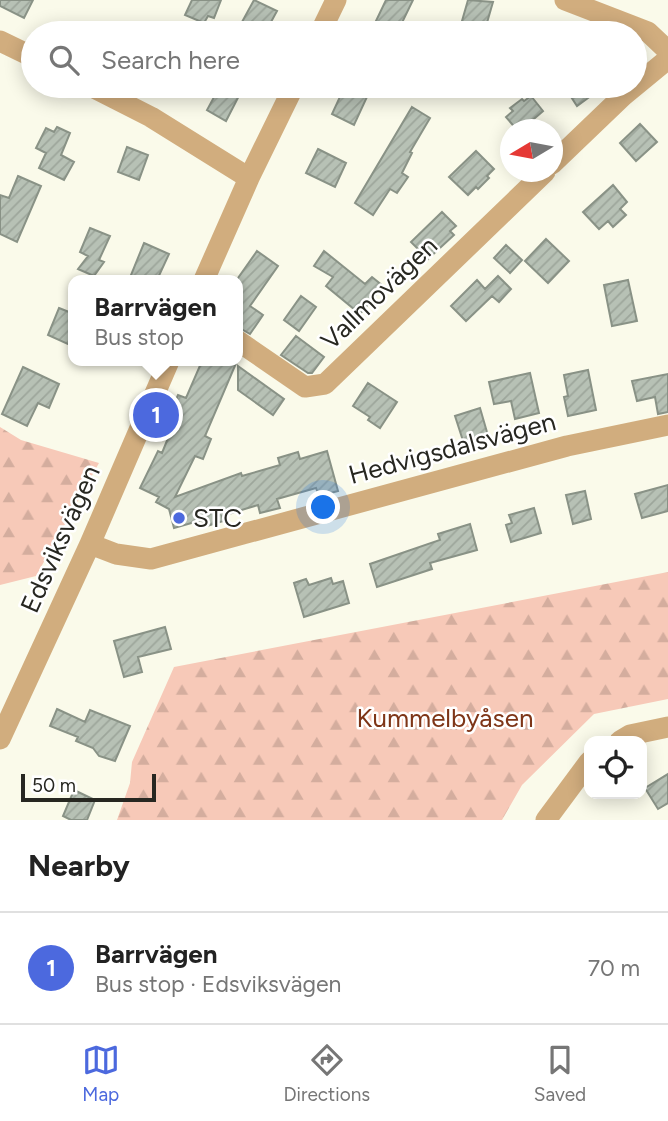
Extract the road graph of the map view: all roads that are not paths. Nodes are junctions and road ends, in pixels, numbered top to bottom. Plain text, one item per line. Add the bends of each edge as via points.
1 (336, 0) edge
2 (565, 0) edge
3 (326, 21) edge
4 (619, 21) edge
5 (647, 32) edge
6 (0, 41) edge
7 (21, 51) edge
8 (668, 51) edge
9 (668, 58) edge
10 (647, 76) edge
11 (114, 98) edge
12 (288, 98) edge
13 (621, 98) edge
14 (563, 153) edge
15 (249, 177) junction
16 (535, 182) edge
17 (206, 275) edge
18 (243, 344) edge
19 (167, 366) edge
20 (668, 425) edge
21 (90, 544) junction
22 (668, 727) edge
23 (628, 736) edge
24 (0, 739) edge
25 (584, 769) edge
26 (546, 820) edge

1 - 3 street
2 - 4 street
5 - 8 street
6 - 7 street
9 - 10 street
11 - 15 street
12 - 15 street
13 - 14 street
15 - 17 street
16 - 18 street, Vallmovägen via 325,384 305,387
19 - 21 street, Edsviksvägen
20 - 21 street, Hedvigsdalsvägen via 567,446 151,559 116,554
21 - 24 street, Edsviksvägen
22 - 23 street
25 - 26 street

